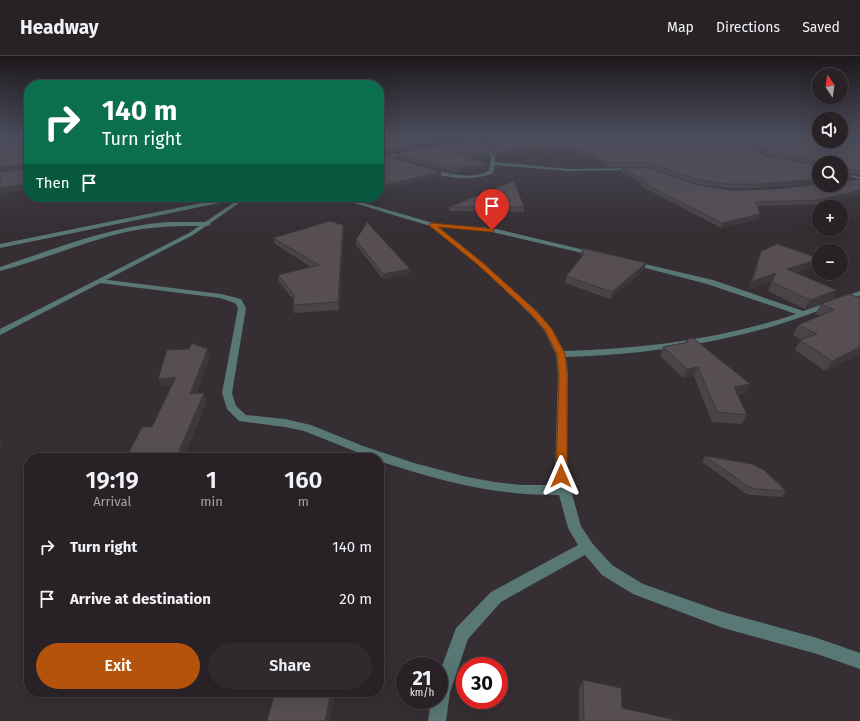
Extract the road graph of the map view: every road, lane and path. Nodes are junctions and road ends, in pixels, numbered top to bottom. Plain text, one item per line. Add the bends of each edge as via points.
1 (493, 167) edge
2 (537, 167) edge
3 (426, 169) edge
4 (639, 169) edge
5 (848, 176) edge
6 (860, 179) edge
7 (848, 182) edge
8 (215, 202) edge
9 (239, 202) edge
10 (355, 202) edge
11 (208, 224) junction
12 (432, 224) junction
13 (0, 246) edge
14 (606, 257) edge
15 (621, 261) edge
16 (0, 269) edge
17 (100, 281) junction
18 (860, 292) edge
19 (802, 314) junction
20 (0, 332) edge
21 (561, 354) junction
22 (375, 453) edge
23 (384, 456) edge
24 (564, 490) junction
25 (587, 547) junction
26 (860, 661) edge
27 (437, 721) edge

1 - 3 street via 491,172 470,176 448,175
2 - 4 street via 569,170
5 - 6 street
6 - 7 street
8 - 13 street
9 - 11 street
10 - 12 street
11 - 16 street via 143,227 100,237
11 - 17 street
12 - 14 street via 492,230
12 - 21 street via 480,263 534,313 548,329
15 - 19 street via 710,282
17 - 20 street
17 - 22 street via 221,296 238,301 242,308 227,393 231,407 243,418 307,428
18 - 19 street
19 - 21 street via 756,329 702,341 627,351
21 - 24 street via 561,476
23 - 24 street via 434,475 476,484 523,490
24 - 25 street via 575,528
25 - 26 street via 607,570 638,589 723,620 817,646
25 - 27 street via 496,597 462,634 441,692

